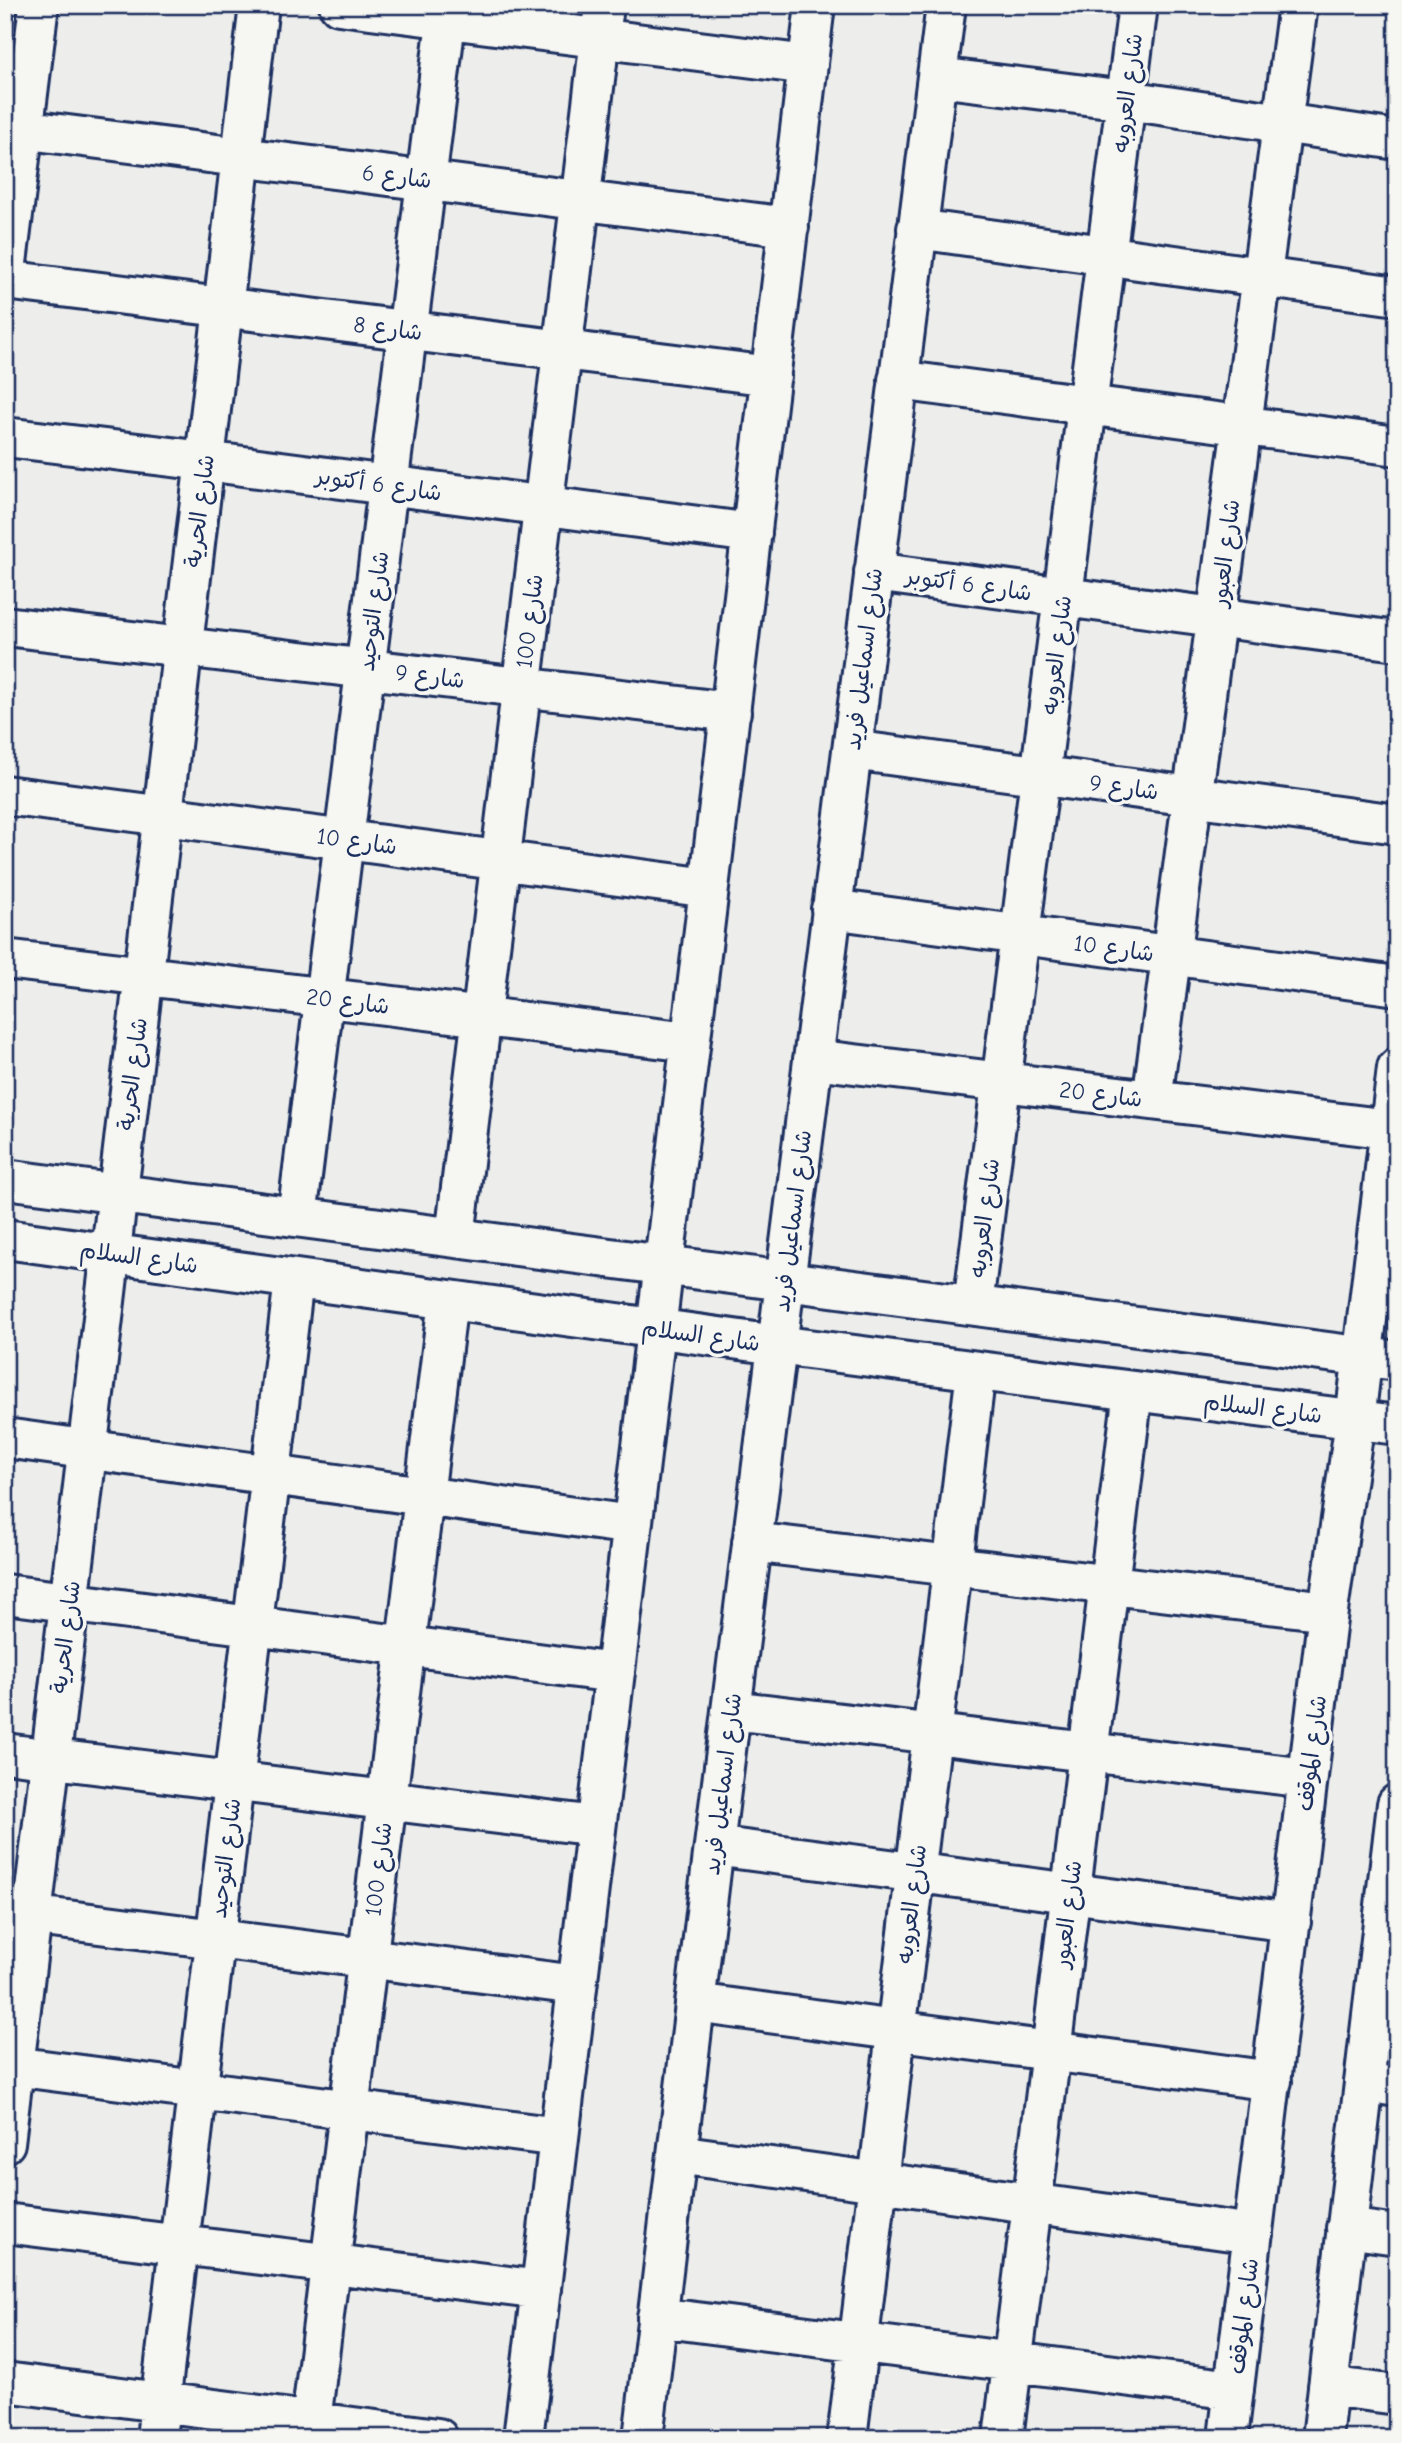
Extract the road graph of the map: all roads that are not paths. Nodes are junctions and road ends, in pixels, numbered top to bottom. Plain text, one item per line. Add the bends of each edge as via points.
1 (39, 5) edge
2 (259, 5) edge
3 (339, 5) edge
4 (816, 5) edge
5 (946, 5) edge
6 (1138, 5) edge
7 (1298, 5) edge
8 (447, 12) edge
9 (602, 22) edge
10 (808, 65) junction
11 (937, 77) junction
12 (1126, 100) junction
13 (1283, 124) junction
14 (14, 128) edge
15 (1397, 140) edge
16 (241, 156) junction
17 (427, 180) junction
18 (580, 200) junction
19 (789, 227) junction
20 (917, 229) junction
21 (1106, 255) junction
22 (1262, 277) junction
23 (5, 280) edge
24 (1397, 296) edge
25 (223, 307) junction
26 (407, 330) junction
27 (562, 349) junction
28 (771, 376) junction
29 (898, 380) junction
30 (1087, 405) junction
31 (1242, 426) junction
32 (5, 438) edge
33 (1397, 446) edge
34 (205, 461) junction
35 (388, 486) junction
36 (543, 506) junction
37 (752, 533) junction
38 (874, 572) junction
39 (1063, 597) junction
40 (1217, 617) junction
41 (5, 625) edge
42 (1397, 641) edge
43 (183, 647) junction
44 (365, 668) junction
45 (521, 687) junction
46 (731, 712) junction
47 (852, 750) junction
48 (1041, 775) junction
49 (5, 795) edge
50 (1193, 796) junction
51 (163, 816) junction
52 (1397, 824) edge
53 (344, 839) junction
54 (500, 860) junction
55 (709, 887) junction
56 (831, 909) junction
57 (1020, 935) junction
58 (1172, 956) junction
59 (5, 959) edge
60 (144, 976) junction
61 (1397, 986) edge
62 (324, 998) junction
63 (481, 1017) junction
64 (690, 1042) junction
65 (813, 1059) junction
66 (1397, 1068) edge
67 (1002, 1082) junction
68 (1152, 1100) junction
69 (1390, 1129) junction
70 (5, 1178) edge
71 (118, 1193) junction
72 (297, 1217) junction
73 (455, 1237) junction
74 (5, 1239) edge
75 (111, 1254) junction
76 (664, 1265) junction
77 (294, 1279) junction
78 (785, 1281) junction
79 (448, 1300) junction
80 (973, 1305) junction
81 (656, 1329) junction
82 (776, 1345) junction
83 (1380, 1359) edge
84 (976, 1371) junction
85 (1133, 1391) junction
86 (1355, 1420) junction
87 (1397, 1425) edge
88 (5, 1438) edge
89 (88, 1449) junction
90 (271, 1476) junction
91 (424, 1497) junction
92 (632, 1525) junction
93 (752, 1542) junction
94 (952, 1566) junction
95 (1109, 1584) junction
96 (5, 1594) edge
97 (70, 1601) junction
98 (1328, 1611) junction
99 (252, 1626) junction
100 (406, 1646) junction
101 (615, 1673) junction
102 (731, 1710) junction
103 (932, 1734) junction
104 (1088, 1752) junction
105 (5, 1753) edge
106 (51, 1758) junction
107 (1308, 1778) junction
108 (234, 1782) junction
109 (387, 1801) junction
110 (1397, 1804) edge
111 (597, 1826) junction
112 (714, 1846) junction
113 (915, 1872) junction
114 (1069, 1892) junction
115 (19, 1914) edge
116 (1291, 1922) junction
117 (1389, 1931) edge
118 (215, 1940) junction
119 (368, 1959) junction
120 (577, 1985) junction
121 (695, 2003) junction
122 (896, 2030) junction
123 (1051, 2051) junction
124 (10, 2065) edge
125 (1272, 2081) junction
126 (1380, 2085) edge
127 (196, 2091) junction
128 (349, 2111) junction
129 (559, 2137) junction
130 (5, 2143) edge
131 (677, 2154) junction
132 (878, 2182) junction
133 (1032, 2203) junction
134 (5, 2223) edge
135 (1346, 2228) junction
136 (1253, 2234) junction
137 (1397, 2235) edge
138 (178, 2246) junction
139 (330, 2265) junction
140 (541, 2290) junction
141 (657, 2317) junction
142 (858, 2343) junction
143 (1012, 2361) junction
144 (5, 2382) edge
145 (1328, 2386) junction
146 (1234, 2390) junction
147 (1397, 2395) edge
148 (158, 2420) edge
149 (310, 2430) edge
150 (438, 2438) edge
151 (523, 2438) edge
152 (643, 2438) edge
153 (847, 2438) edge
154 (1003, 2438) edge
155 (1228, 2438) edge
156 (1322, 2438) edge

1 - 14 street
2 - 16 street, شارع الحرية
3 - 8 street
4 - 10 street
5 - 11 street, شارع اسماعيل فريد
6 - 12 street, شارع العروبه
7 - 13 street, شارع العبور
8 - 9 street
8 - 17 street, شارع التوحيد
9 - 10 street
9 - 18 street, شارع 100
10 - 19 street
11 - 12 street
11 - 20 street, شارع اسماعيل فريد
12 - 13 street
12 - 21 street, شارع العروبه
13 - 15 street
13 - 22 street, شارع العبور
14 - 16 street, شارع 6
14 - 23 street
16 - 17 street, شارع 6
16 - 25 street, شارع الحرية
17 - 18 street, شارع 6
17 - 26 street, شارع التوحيد
18 - 19 street, شارع 6
18 - 27 street, شارع 100
19 - 28 street
20 - 21 street
20 - 29 street, شارع اسماعيل فريد
21 - 22 street
21 - 30 street, شارع العروبه
22 - 24 street
22 - 31 street, شارع العبور
23 - 25 street, شارع 8
25 - 26 street, شارع 8
25 - 34 street, شارع الحرية
26 - 27 street, شارع 8
26 - 35 street, شارع التوحيد
27 - 28 street, شارع 8
27 - 36 street, شارع 100
28 - 37 street
29 - 30 street
29 - 38 street, شارع اسماعيل فريد
30 - 31 street
30 - 39 street, شارع العروبه
31 - 33 street
31 - 40 street, شارع العبور
32 - 34 street, شارع 6 أكتوبر
34 - 35 street, شارع 6 أكتوبر
34 - 43 street, شارع الحرية
35 - 36 street, شارع 6 أكتوبر
35 - 44 street, شارع التوحيد
36 - 37 street, شارع 6 أكتوبر
36 - 45 street, شارع 100
37 - 46 street
38 - 39 street, شارع 6 أكتوبر
38 - 47 street, شارع اسماعيل فريد
39 - 40 street, شارع 6 أكتوبر
39 - 48 street, شارع العروبه
40 - 42 street, شارع 6 أكتوبر
40 - 50 street, شارع العبور
41 - 43 street, شارع 9
43 - 44 street, شارع 9
43 - 51 street, شارع الحرية
44 - 45 street, شارع 9
44 - 53 street, شارع التوحيد
45 - 46 street, شارع 9
45 - 54 street, شارع 100
46 - 55 street
47 - 48 street, شارع 9
47 - 56 street, شارع اسماعيل فريد
48 - 50 street, شارع 9
48 - 57 street, شارع العروبه
49 - 51 street, شارع 10
50 - 52 street, شارع 9
50 - 58 street, شارع العبور
51 - 53 street, شارع 10
51 - 60 street, شارع الحرية
53 - 54 street, شارع 10
53 - 62 street, شارع التوحيد
54 - 55 street, شارع 10
54 - 63 street, شارع 100
55 - 64 street
56 - 57 street, شارع 10
56 - 65 street, شارع اسماعيل فريد
57 - 58 street, شارع 10
57 - 67 street, شارع العروبه
58 - 61 street, شارع 10
58 - 68 street, شارع العبور
59 - 60 street, شارع 20
60 - 62 street, شارع 20
60 - 71 street, شارع الحرية
62 - 63 street, شارع 20
62 - 72 street, شارع التوحيد
63 - 64 street, شارع 20
63 - 73 street, شارع 100
64 - 76 street
65 - 67 street, شارع 20
65 - 78 street, شارع اسماعيل فريد
66 - 69 street, شارع الموقف
67 - 68 street, شارع 20
67 - 80 street, شارع العروبه
68 - 69 street, شارع 20
69 - 83 street, شارع الموقف
70 - 71 street
71 - 72 street
71 - 75 street, شارع الحرية
72 - 73 street
73 - 76 street
74 - 75 street, شارع السلام
75 - 77 street, شارع السلام
75 - 89 street, شارع الحرية
76 - 78 street
76 - 81 street
77 - 79 street, شارع السلام
77 - 90 street, شارع التوحيد
78 - 80 street
78 - 82 street, شارع اسماعيل فريد
79 - 81 street, شارع السلام
79 - 91 street, شارع 100
80 - 83 street
81 - 82 street, شارع السلام
81 - 92 street
82 - 84 street, شارع السلام
82 - 93 street, شارع اسماعيل فريد
83 - 86 street, شارع الموقف
84 - 85 street, شارع السلام
84 - 94 street, شارع العروبه
85 - 86 street, شارع السلام
85 - 95 street, شارع العبور
86 - 87 street, شارع السلام
86 - 98 street, شارع الموقف
88 - 89 street
89 - 90 street
89 - 97 street, شارع الحرية
90 - 91 street
90 - 99 street, شارع التوحيد
91 - 92 street
91 - 100 street, شارع 100
92 - 101 street
93 - 94 street
93 - 102 street, شارع اسماعيل فريد
94 - 95 street
94 - 103 street, شارع العروبه
95 - 98 street
95 - 104 street, شارع العبور
96 - 97 street
97 - 99 street
97 - 106 street, شارع الحرية
98 - 107 street, شارع الموقف
99 - 100 street
99 - 108 street, شارع التوحيد
100 - 101 street
100 - 109 street, شارع 100
101 - 111 street
102 - 103 street
102 - 112 street, شارع اسماعيل فريد
103 - 104 street
103 - 113 street, شارع العروبه
104 - 107 street
104 - 114 street, شارع العبور
105 - 106 street
106 - 108 street
106 - 115 street, شارع الحرية
107 - 116 street, شارع الموقف
108 - 109 street
108 - 118 street, شارع التوحيد
109 - 111 street
109 - 119 street, شارع 100
110 - 117 street
111 - 120 street
112 - 113 street
112 - 121 street, شارع اسماعيل فريد
113 - 114 street
113 - 122 street, شارع العروبه
114 - 116 street
114 - 123 street, شارع العبور
115 - 118 street
115 - 124 street, شارع الحرية
116 - 125 street, شارع الموقف
117 - 126 street
118 - 119 street
118 - 127 street, شارع التوحيد
119 - 120 street
119 - 128 street, شارع 100
120 - 129 street
121 - 122 street
121 - 131 street, شارع اسماعيل فريد
122 - 123 street
122 - 132 street, شارع العروبه
123 - 125 street
123 - 133 street, شارع العبور
124 - 127 street
124 - 130 street, شارع الحرية
125 - 136 street, شارع الموقف
126 - 135 street
127 - 128 street
127 - 138 street, شارع التوحيد
128 - 129 street
128 - 139 street, شارع 100
129 - 140 street
131 - 132 street
131 - 141 street, شارع اسماعيل فريد
132 - 133 street
132 - 142 street, شارع العروبه
133 - 136 street
133 - 143 street, شارع العبور
134 - 138 street
135 - 137 street
135 - 145 street
136 - 146 street, شارع الموقف
138 - 139 street
138 - 148 street, شارع التوحيد
139 - 140 street
139 - 149 street, شارع 100
140 - 151 street
141 - 142 street
141 - 152 street, شارع اسماعيل فريد
142 - 143 street
142 - 153 street, شارع العروبه
143 - 146 street
143 - 154 street, شارع العبور
144 - 148 street
145 - 147 street
145 - 156 street
146 - 155 street, شارع الموقف
148 - 149 street
149 - 150 street

